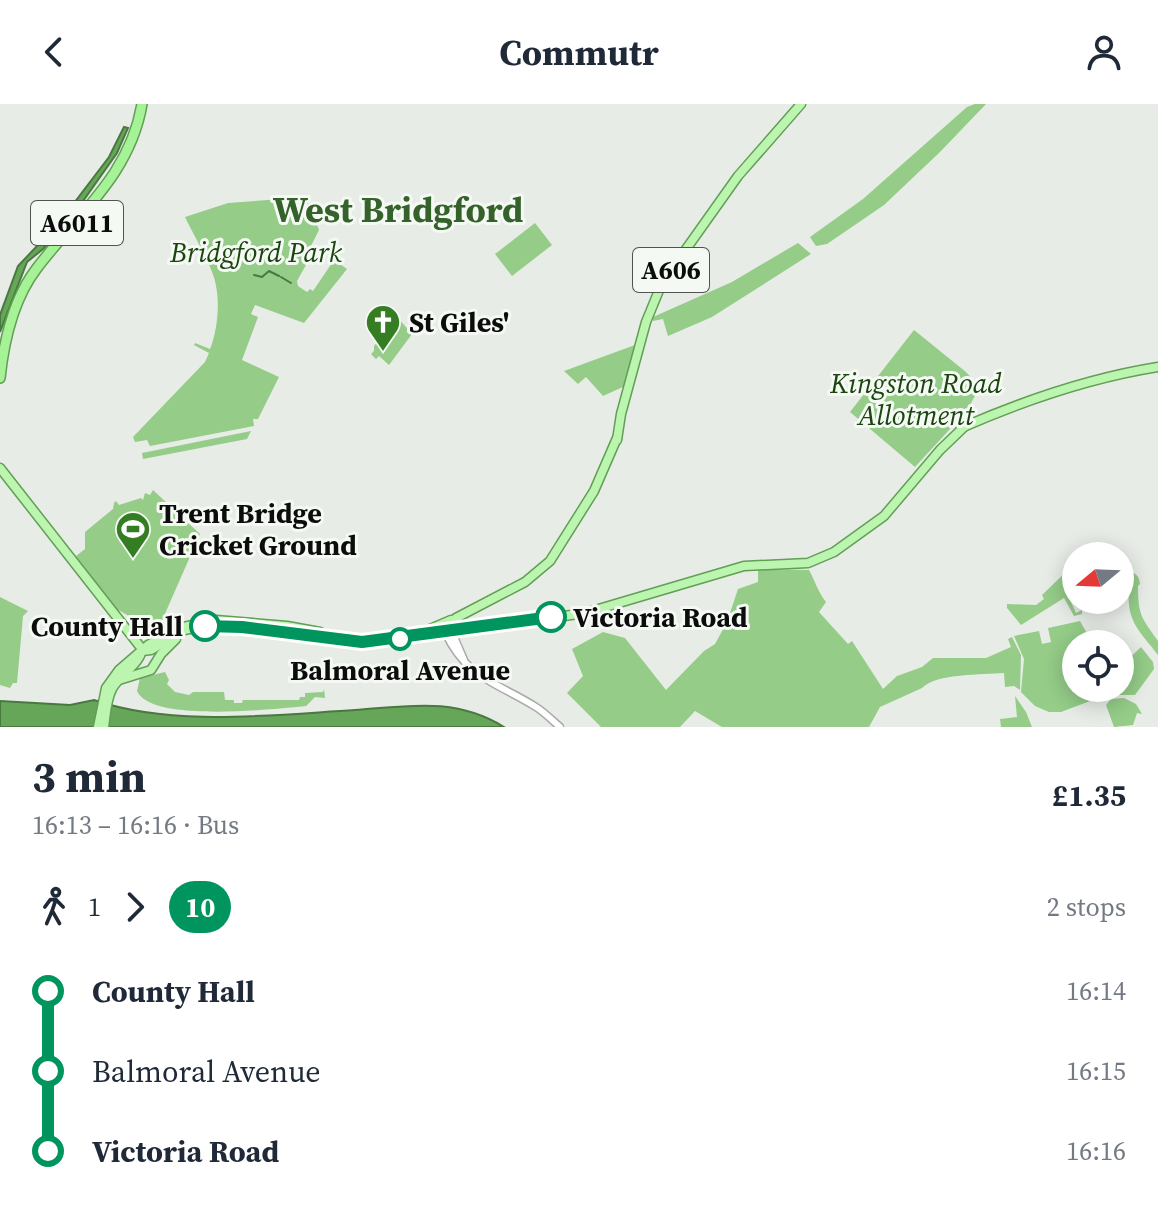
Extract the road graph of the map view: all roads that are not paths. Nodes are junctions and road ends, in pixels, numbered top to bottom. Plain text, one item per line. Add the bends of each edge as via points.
1 (142, 104) edge
2 (801, 104) edge
3 (1, 360) edge
4 (1158, 367) edge
5 (0, 378) edge
6 (0, 468) edge
7 (476, 607) junction
8 (482, 625) junction
9 (451, 627) junction
10 (190, 629) junction
11 (126, 632) junction
12 (139, 649) junction
13 (124, 664) junction
14 (119, 680) junction
15 (107, 693) junction
16 (98, 727) edge
17 (104, 727) edge
18 (560, 727) edge

1 - 3 highway, A6011 via 122,162 29,281
2 - 7 main road, A606 via 738,176 668,273 648,316 617,440 594,491 550,561 532,578
3 - 5 highway, A6011
4 - 8 main road via 1082,383 965,426 884,516 814,562 744,566 585,613
6 - 11 main road
7 - 8 main road via 473,619
7 - 9 main road, A606
8 - 9 main road
9 - 10 main road via 362,642 230,626
9 - 12 main road via 362,637 210,620 179,628
9 - 18 main road via 464,660 482,679 536,707
10 - 12 main road via 148,652
10 - 14 main road via 151,670
11 - 12 main road
11 - 13 main road via 130,650
12 - 13 main road
12 - 14 main road via 139,659
13 - 15 main road
14 - 15 main road
15 - 16 main road
15 - 17 main road

